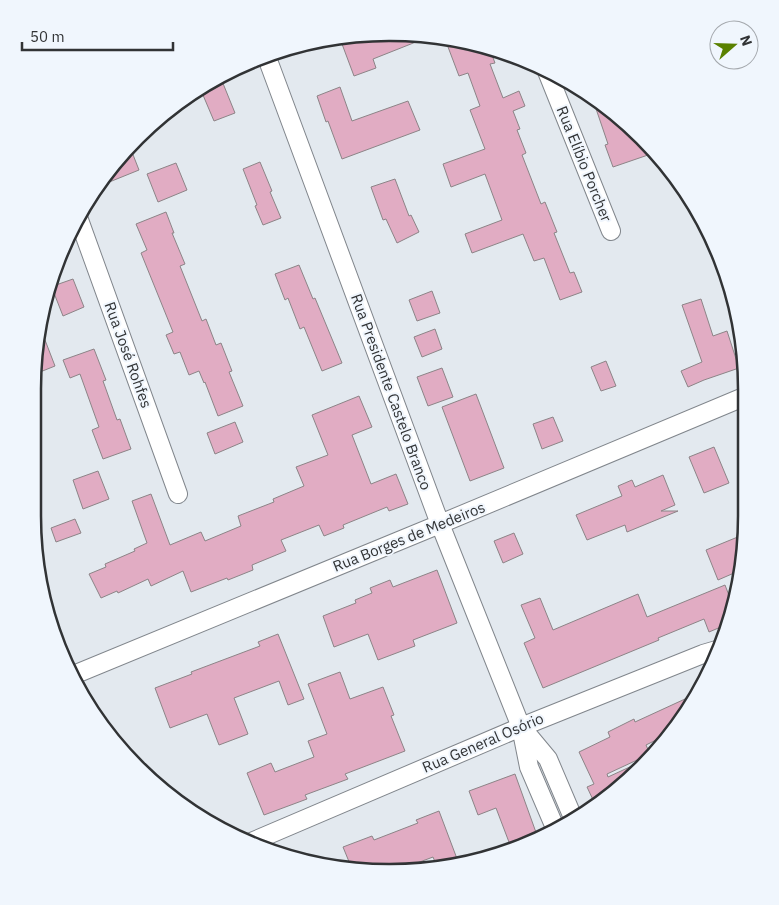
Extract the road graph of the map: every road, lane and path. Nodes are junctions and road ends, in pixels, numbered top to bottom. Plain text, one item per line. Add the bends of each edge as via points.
1 (269, 63) edge
2 (551, 81) edge
3 (82, 227) edge
4 (611, 231) dead end
5 (738, 399) edge
6 (178, 494) dead end
7 (440, 524) junction
8 (710, 652) edge
9 (79, 673) edge
10 (521, 727) junction
11 (571, 813) edge
12 (553, 823) edge
13 (260, 838) edge

1 - 7 street, Rua Presidente Castelo Branco
2 - 4 street, Rua Elíbio Porcher
3 - 6 street, Rua José Rohfes
5 - 7 street, Rua Borges de Medeiros
7 - 9 street, Rua Borges de Medeiros
7 - 10 street, Rua Presidente Castelo Branco
8 - 10 street, Rua General Osório
10 - 11 street, Rua Presidente Castelo Branco via 548,759
10 - 12 street, Rua Presidente Castelo Branco via 529,767
10 - 13 street, Rua General Osório

